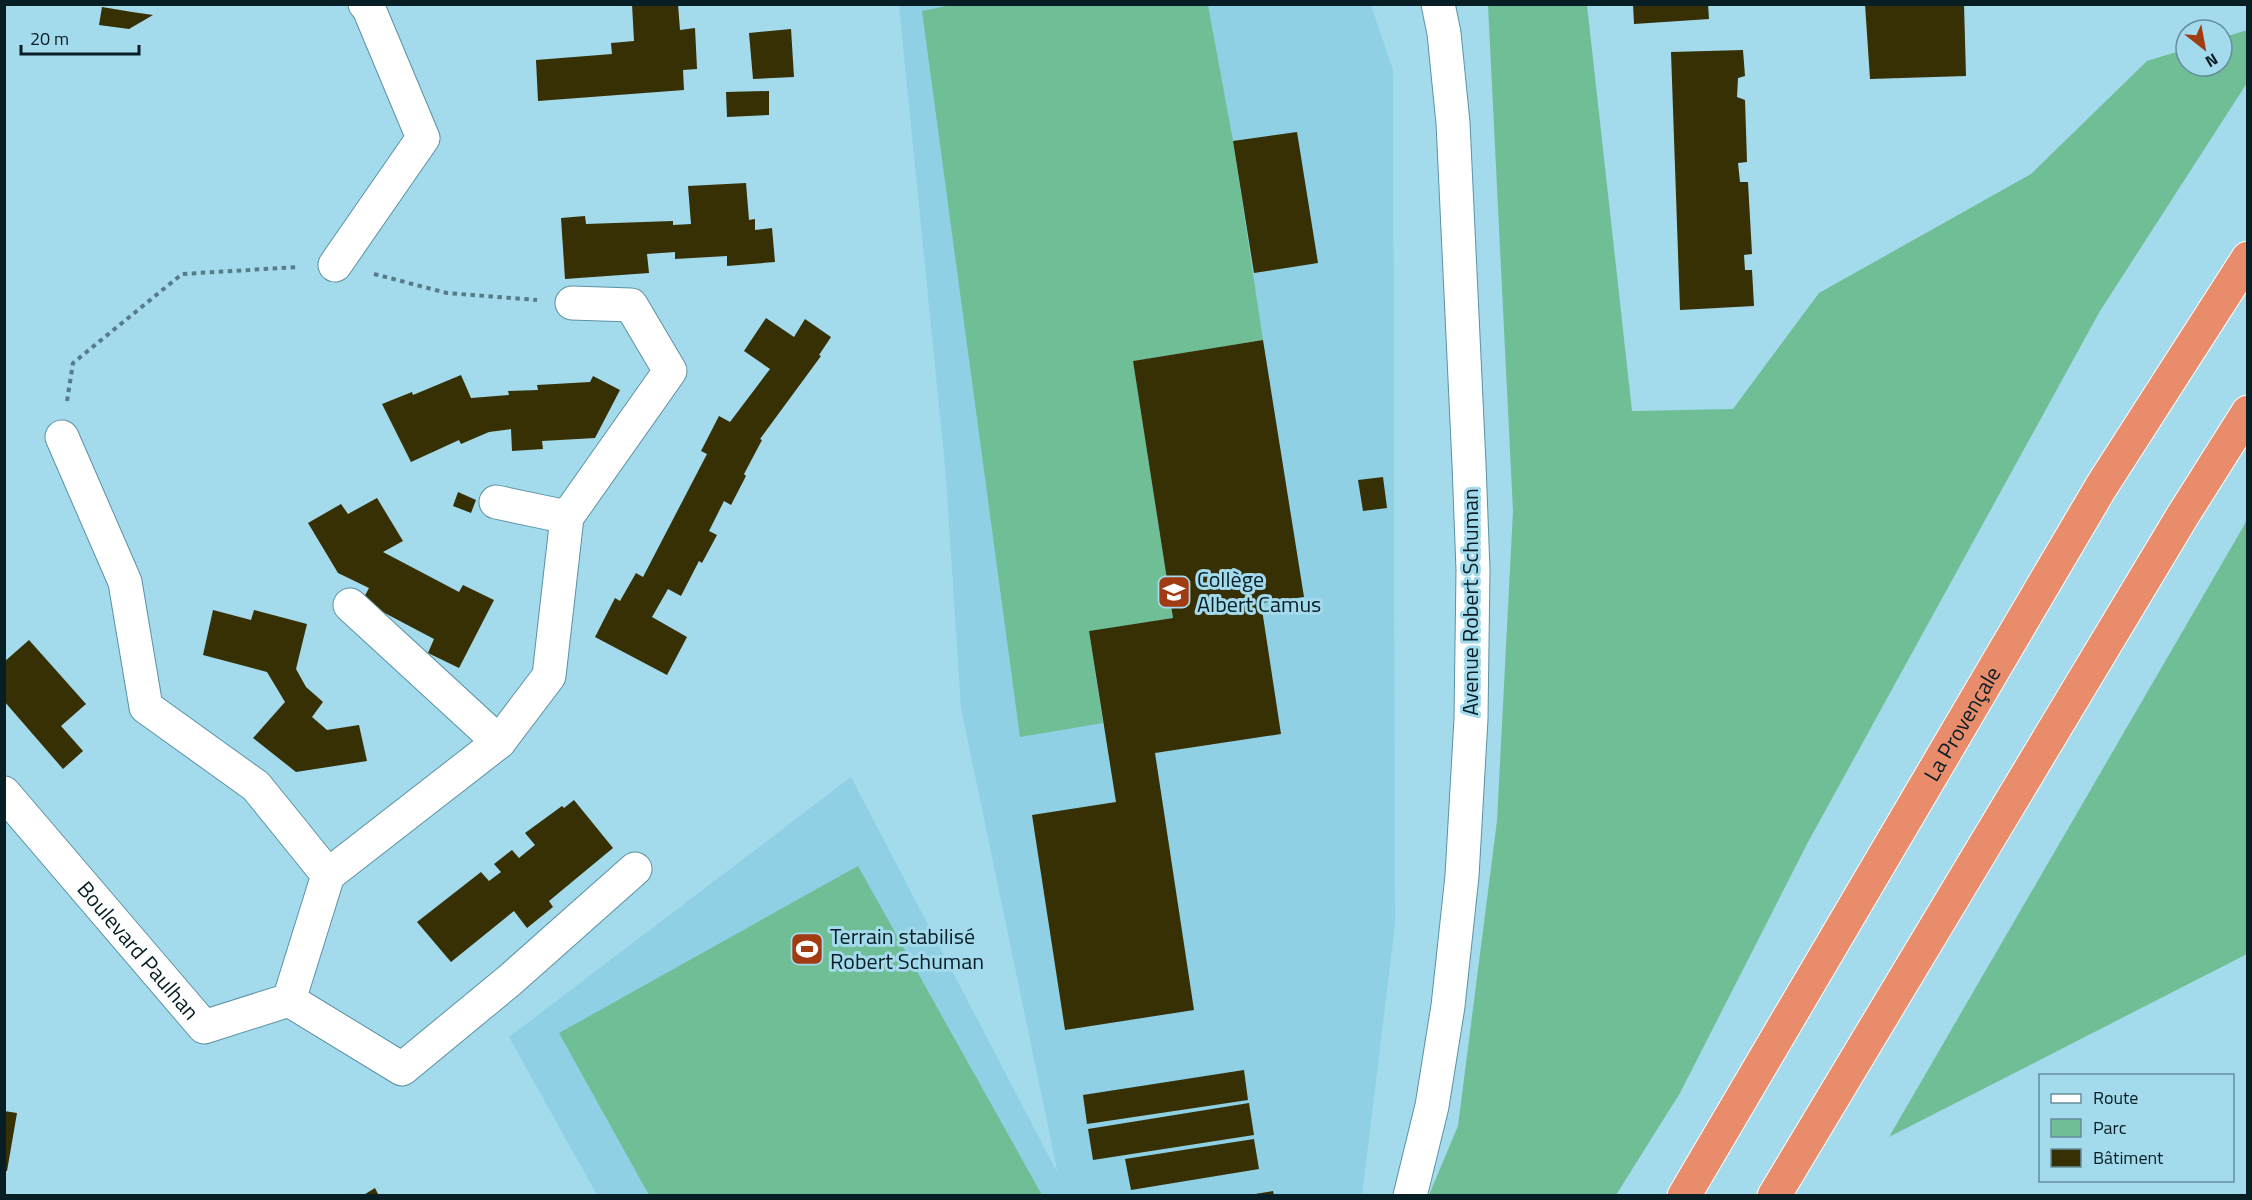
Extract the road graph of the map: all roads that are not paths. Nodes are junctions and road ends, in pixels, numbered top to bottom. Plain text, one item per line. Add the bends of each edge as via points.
1 (365, 4) edge
2 (1438, 4) edge
3 (2247, 258) edge
4 (335, 265) road end
5 (572, 303) road end
6 (2247, 412) edge
7 (62, 437) road end
8 (496, 502) dead end
9 (567, 517) junction
10 (350, 605) dead end
11 (499, 742) junction
12 (4, 793) edge
13 (635, 869) dead end
14 (328, 875) junction
15 (289, 1000) junction
16 (1410, 1196) edge
17 (1684, 1196) edge
18 (1774, 1196) edge

1 - 4 street via 423,138
2 - 16 street, Avenue Robert Schuman via 1453,123 1473,570 1472,719 1462,876 1448,1006 1432,1106
3 - 17 highway, La Provençale via 2101,487
5 - 9 street via 631,305 670,371
6 - 18 highway
7 - 14 street via 125,582 146,707 256,786
8 - 9 street
9 - 11 street via 549,676
10 - 11 street
11 - 14 street
12 - 15 street, Boulevard Paulhan via 204,1027
13 - 15 street via 402,1069
14 - 15 street

